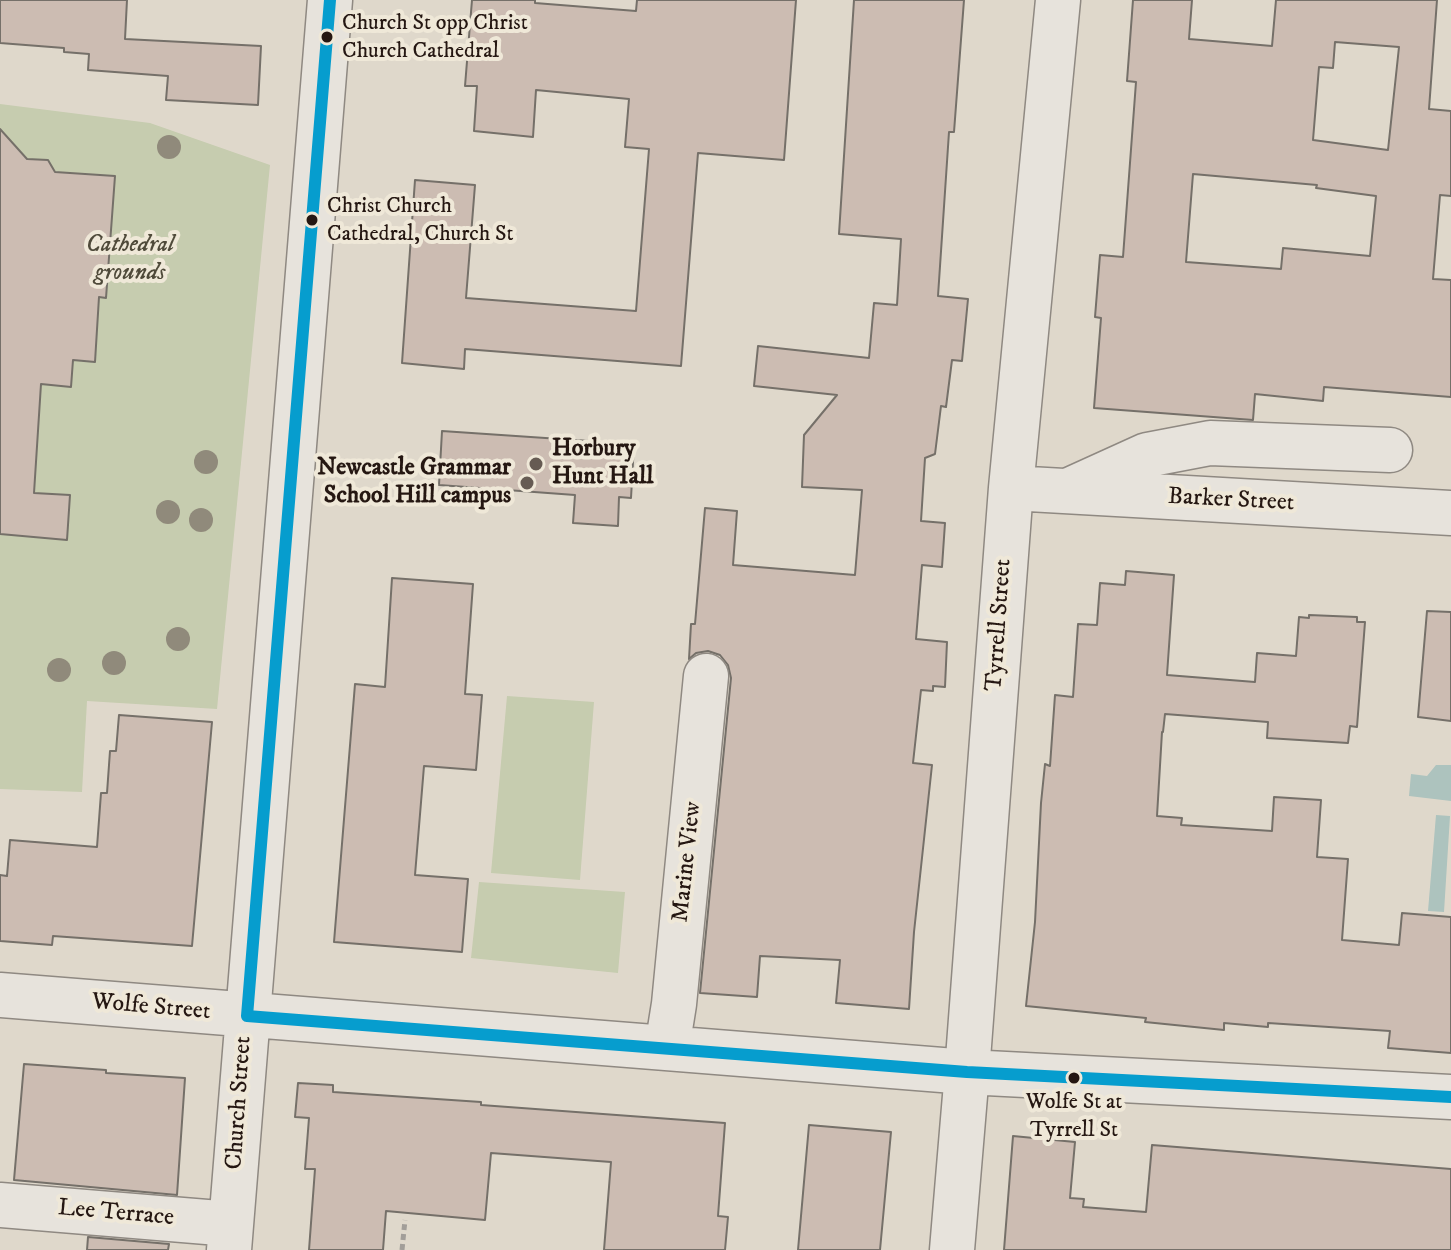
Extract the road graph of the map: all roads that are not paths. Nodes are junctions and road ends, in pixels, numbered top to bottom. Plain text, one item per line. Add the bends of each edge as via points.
1 (330, 0) edge
2 (1058, 0) edge
3 (1390, 450) dead end
4 (1011, 488) junction
5 (1066, 491) junction
6 (1451, 513) edge
7 (706, 676) dead end
8 (0, 995) edge
9 (247, 1016) junction
10 (667, 1048) junction
11 (967, 1072) junction
12 (1451, 1097) edge
13 (0, 1205) edge
14 (230, 1237) edge
15 (952, 1250) edge

1 - 9 street, Church Street
2 - 4 street, Tyrrell Street
3 - 5 street via 1210,443 1147,455
4 - 5 street, Barker Street
4 - 11 street, Tyrrell Street
5 - 6 street, Barker Street
7 - 10 street, Marine View
8 - 9 street, Wolfe Street
9 - 10 street, Wolfe Street
9 - 14 street, Church Street
10 - 11 street, Wolfe Street
11 - 12 street, Wolfe Street
11 - 15 street, Tyrrell Street
13 - 14 street, Lee Terrace

